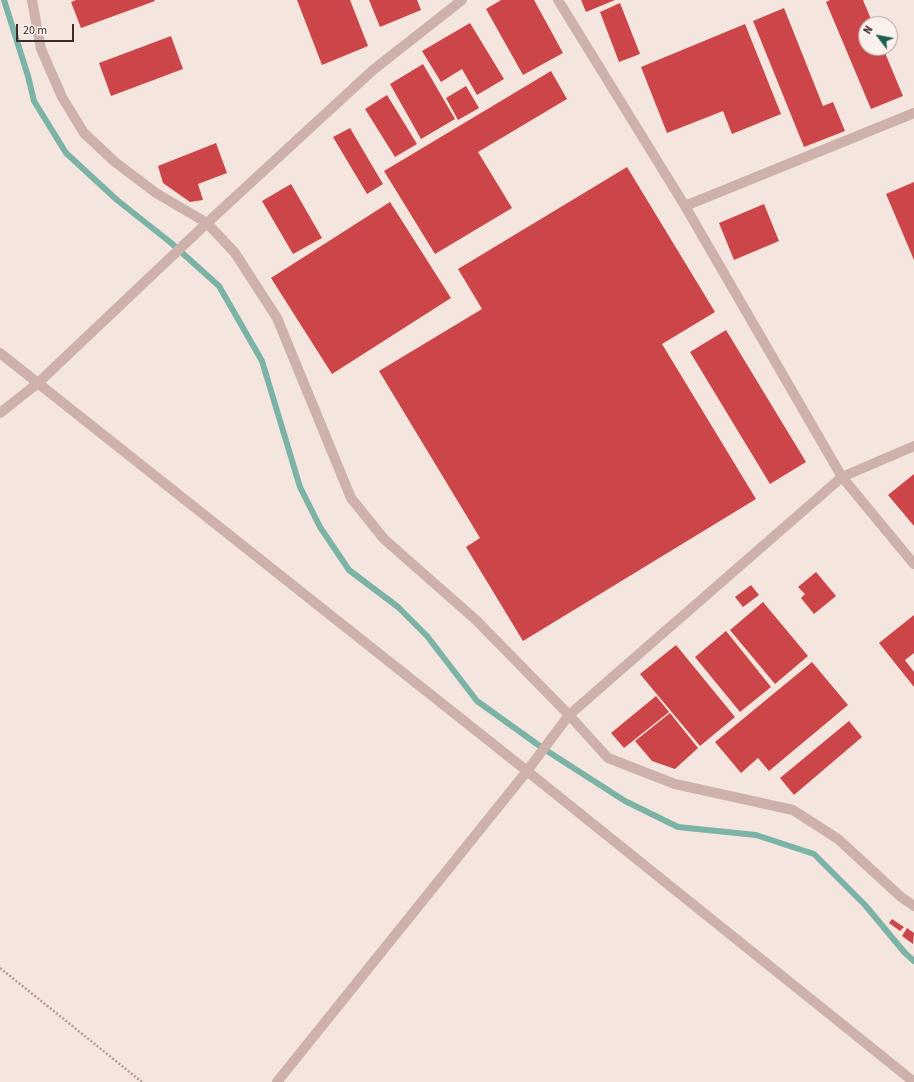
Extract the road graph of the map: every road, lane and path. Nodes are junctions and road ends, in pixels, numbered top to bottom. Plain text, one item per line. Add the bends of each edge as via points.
1 (32, 0) edge
2 (462, 0) edge
3 (558, 0) edge
4 (914, 112) edge
5 (685, 206) junction
6 (206, 223) junction
7 (0, 353) edge
8 (38, 383) junction
9 (0, 413) edge
10 (914, 446) edge
11 (842, 477) junction
12 (914, 564) edge
13 (569, 715) junction
14 (527, 771) junction
15 (914, 906) edge
16 (0, 968) edge
17 (142, 1082) edge
18 (277, 1082) edge
19 (914, 1082) edge

1 - 6 street via 41,49 62,97 84,133 115,162 156,193
2 - 6 street via 373,70
3 - 5 street
4 - 5 street
5 - 11 street
6 - 8 street
6 - 13 street via 235,254 277,318 351,498 384,539 476,620
7 - 8 street
8 - 9 street
8 - 14 street
10 - 11 street
11 - 12 street
11 - 13 street
13 - 14 street
13 - 15 street via 608,758 675,784 793,810 838,839
14 - 18 street
14 - 19 street
16 - 17 path

